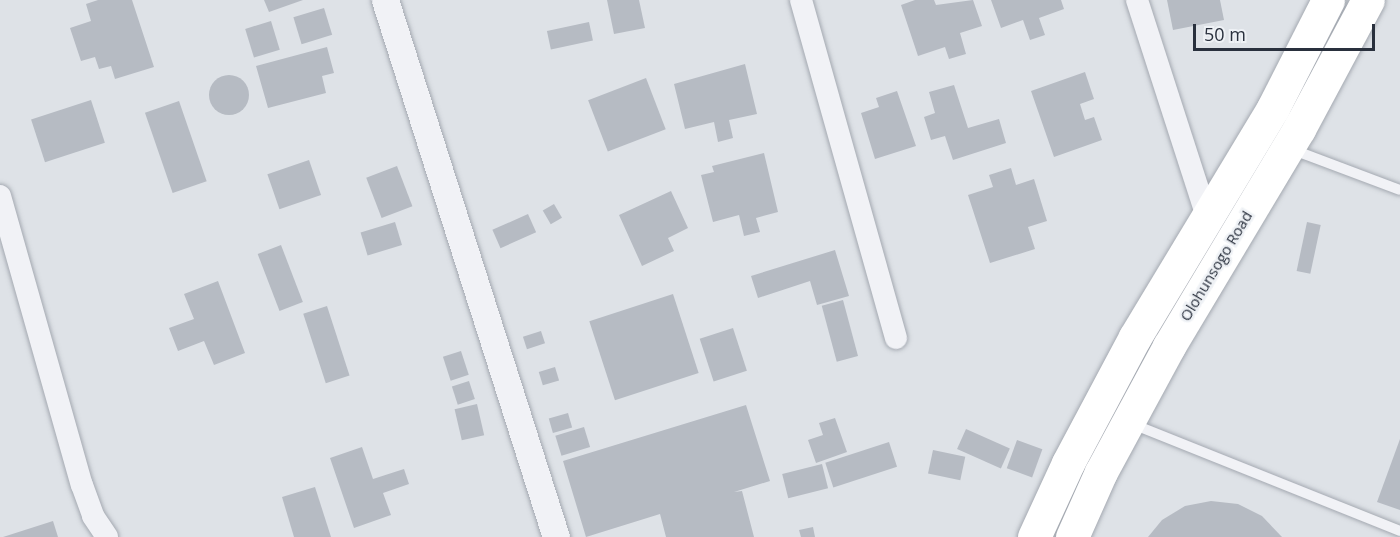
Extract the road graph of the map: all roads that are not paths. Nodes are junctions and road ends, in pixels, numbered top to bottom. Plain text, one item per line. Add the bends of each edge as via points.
1 (385, 0) edge
2 (801, 0) edge
3 (1137, 0) edge
4 (1328, 0) edge
5 (1368, 0) edge
6 (1288, 148) junction
7 (1400, 190) edge
8 (0, 196) edge
9 (1207, 217) junction
10 (896, 338) dead end
11 (1127, 422) junction
12 (1400, 531) edge
13 (107, 537) edge
14 (556, 537) edge
15 (1034, 537) edge
16 (1072, 537) edge

1 - 14 street
2 - 10 street
3 - 9 street
4 - 9 main road via 1273,108
5 - 6 main road, Olohunsogo Road
6 - 7 lane
6 - 11 main road, Olohunsogo Road
8 - 13 street via 82,485 93,516
9 - 15 main road via 1135,337 1068,463
11 - 12 lane
11 - 16 main road, Olohunsogo Road

